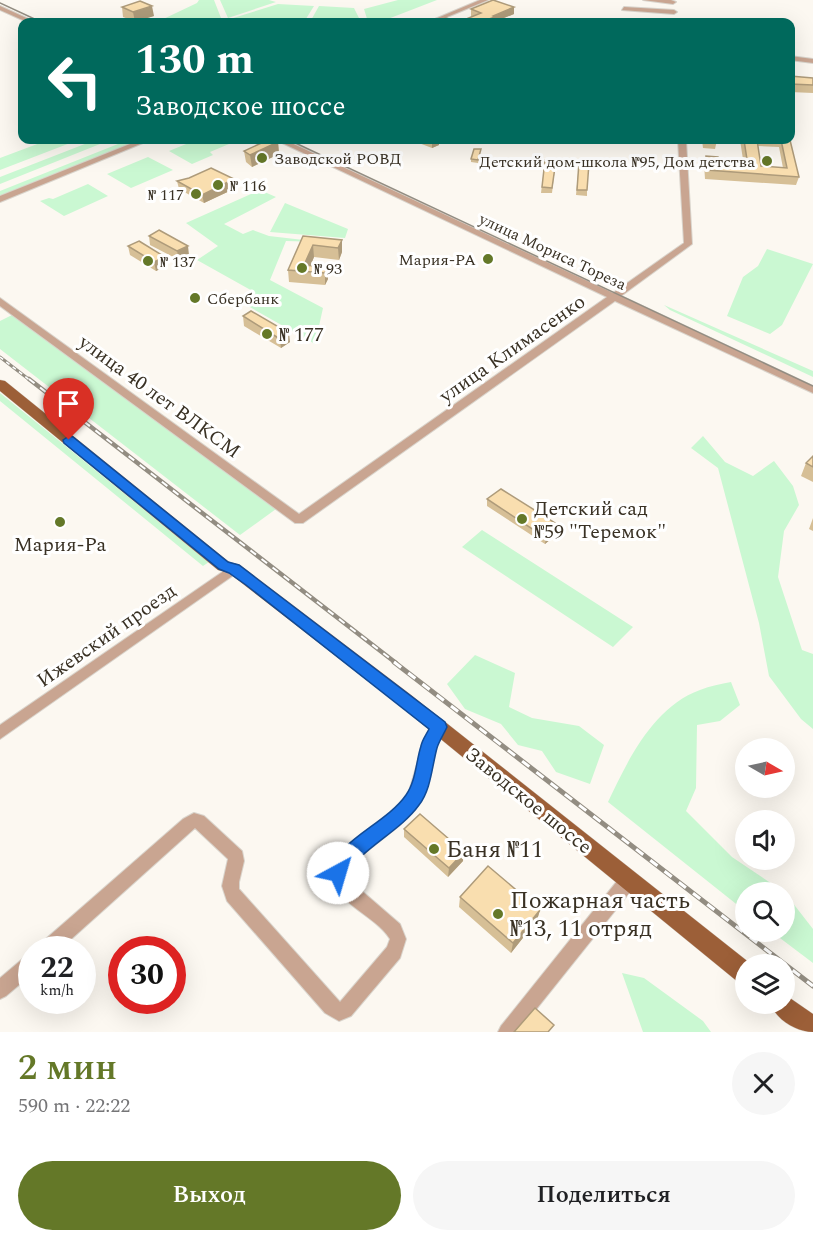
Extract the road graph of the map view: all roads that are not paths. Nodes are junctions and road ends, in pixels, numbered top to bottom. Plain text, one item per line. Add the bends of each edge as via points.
1 (485, 0) edge
2 (624, 0) edge
3 (646, 0) edge
4 (673, 1) edge
5 (0, 8) edge
6 (624, 9) junction
7 (674, 12) junction
8 (22, 18) edge
9 (441, 18) edge
10 (623, 18) edge
11 (675, 18) edge
12 (795, 59) edge
13 (813, 61) edge
14 (136, 144) edge
15 (289, 144) edge
16 (682, 144) edge
17 (0, 199) edge
18 (616, 297) junction
19 (0, 301) edge
20 (0, 384) edge
21 (813, 390) edge
22 (299, 520) joint
23 (234, 568) junction
24 (439, 727) junction
25 (0, 733) edge
26 (628, 881) junction
27 (62, 936) edge
28 (735, 965) edge
29 (18, 974) edge
30 (0, 990) edge
31 (795, 1014) edge
32 (813, 1028) edge
33 (507, 1032) edge

1 - 9 street
2 - 6 street
3 - 4 street
4 - 7 street
5 - 8 street
6 - 7 street
6 - 10 street
7 - 11 street
12 - 13 street
14 - 17 street
15 - 18 street, улица Мориса Тореза
16 - 18 street, улица Климасенко via 688,244
18 - 21 street, улица Мориса Тореза
18 - 22 street, улица Климасенко
19 - 22 street, улица 40 лет ВЛКСМ
20 - 23 main road, Заводское шоссе via 224,566
23 - 24 main road, Заводское шоссе
23 - 25 street, Ижевский проезд
24 - 26 main road, Заводское шоссе
24 - 27 street via 414,798 395,820 340,863 341,884 394,930 398,939 394,952 345,1010 339,1012 332,1007 232,895 229,885 236,856 199,821 188,824
26 - 28 main road, Заводское шоссе
26 - 33 street
29 - 30 street
31 - 32 main road

